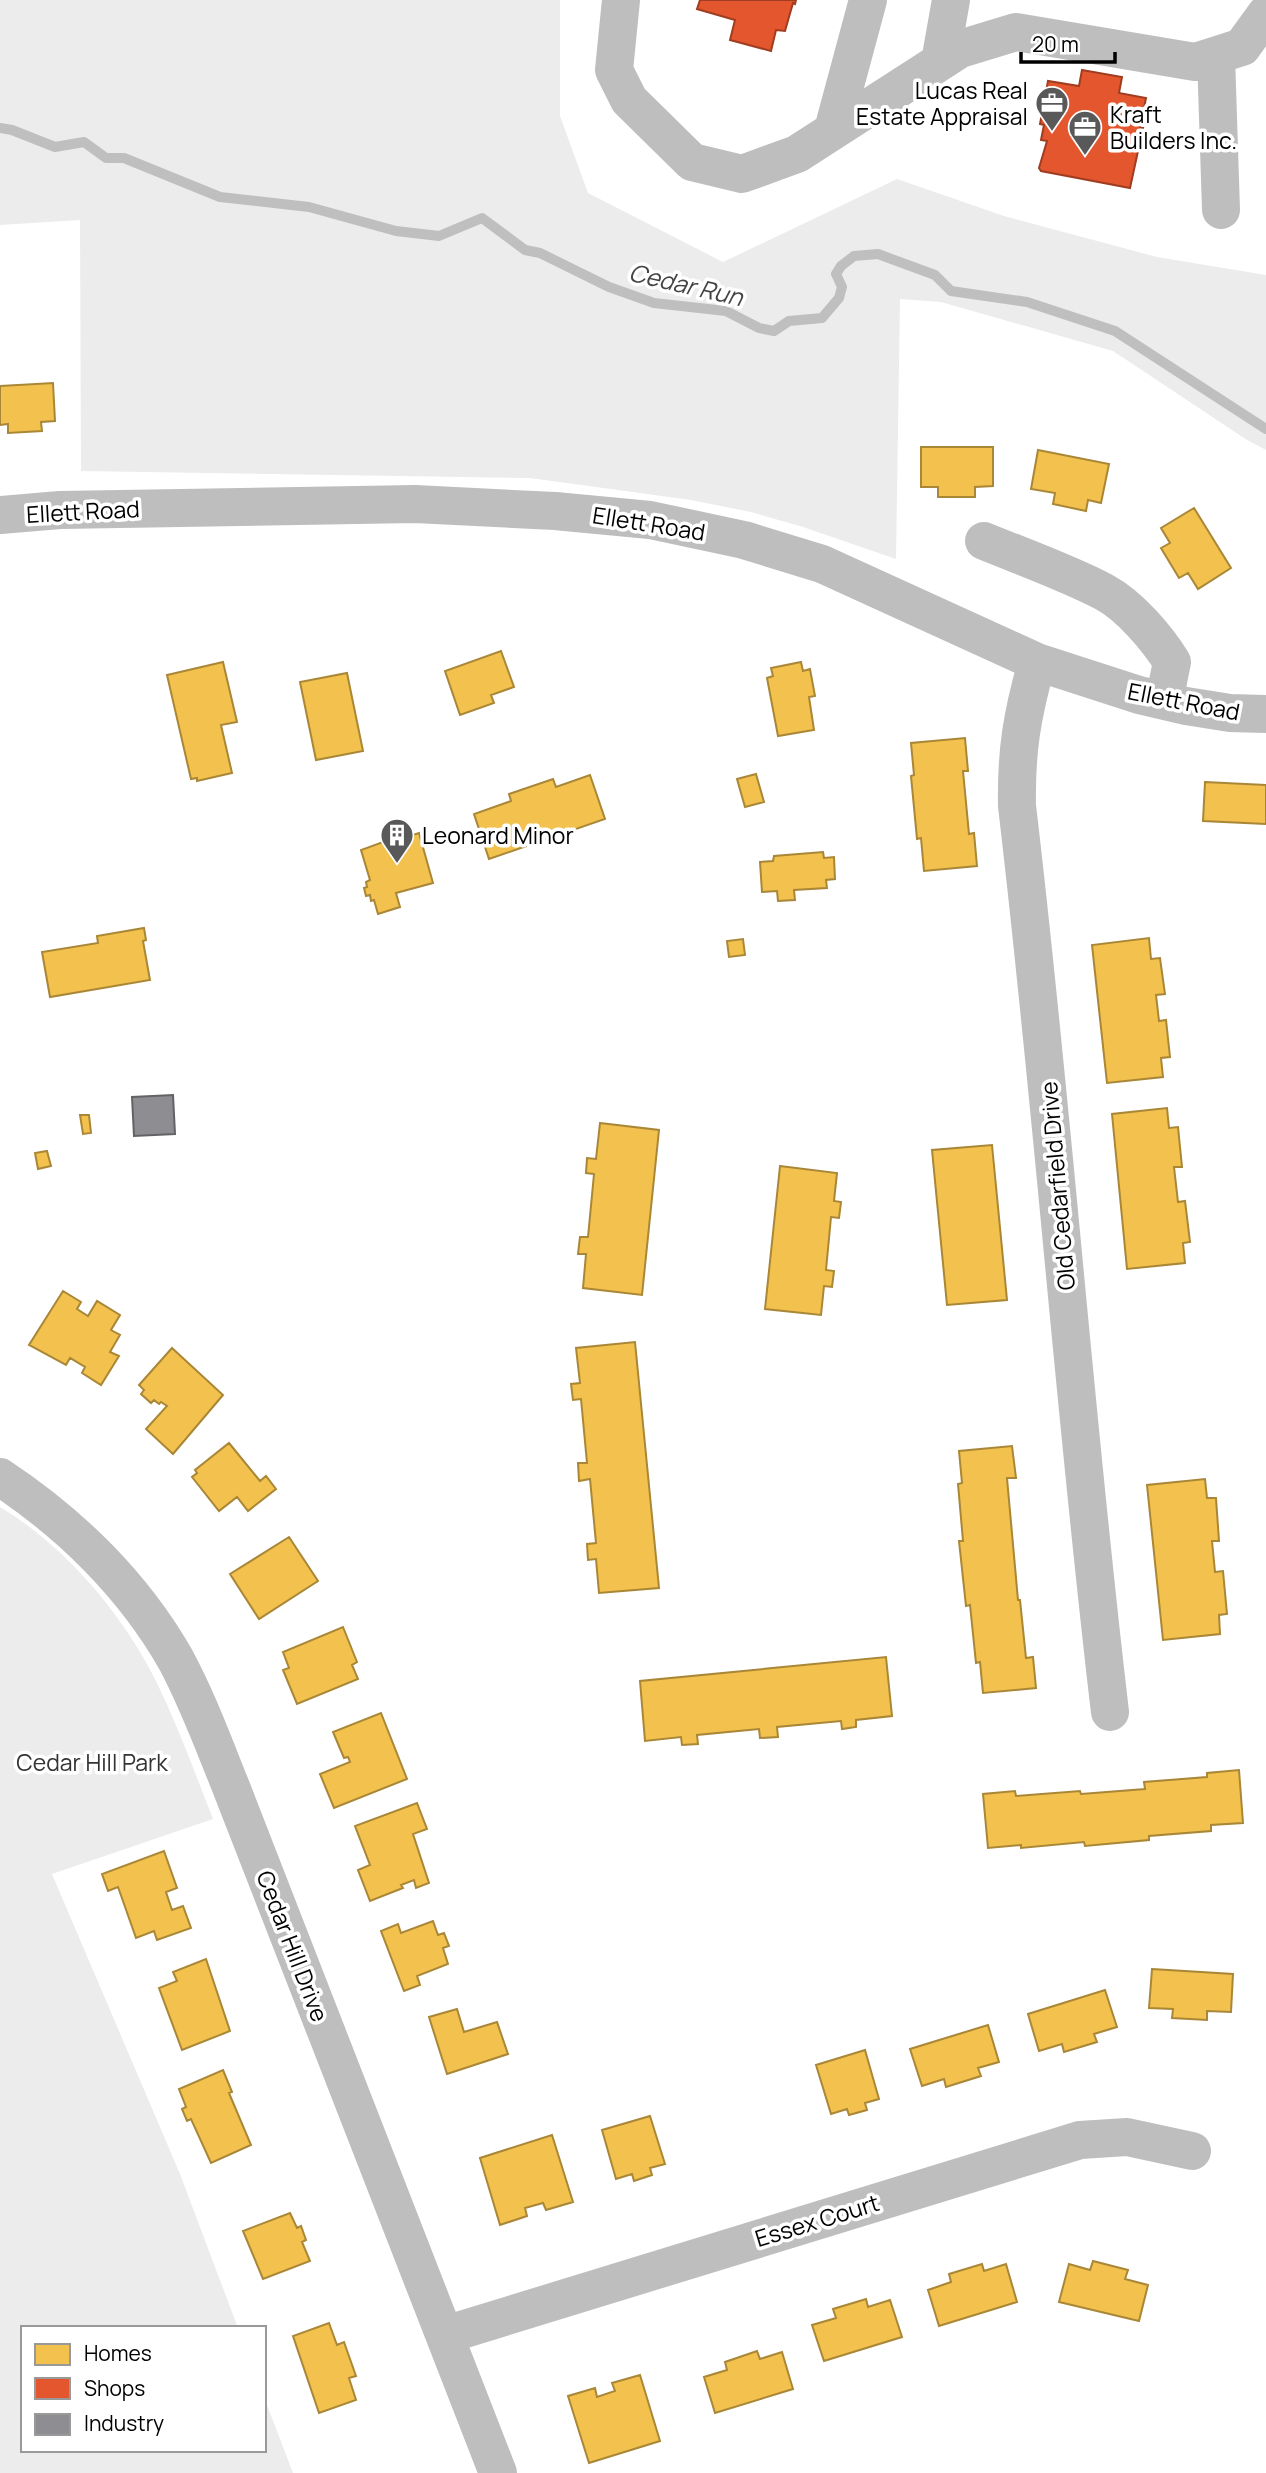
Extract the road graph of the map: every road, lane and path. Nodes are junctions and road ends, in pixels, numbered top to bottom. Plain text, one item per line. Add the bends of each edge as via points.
1 (621, 0) edge
2 (868, 0) edge
3 (951, 0) edge
4 (1266, 14) edge
5 (1216, 56) junction
6 (940, 62) junction
7 (834, 130) junction
8 (1221, 210) dead end
9 (0, 516) edge
10 (984, 541) dead end
11 (1037, 662) junction
12 (1164, 701) junction
13 (1266, 714) edge
14 (0, 1477) edge
15 (1110, 1712) dead end
16 (1192, 2151) dead end
17 (445, 2335) junction
18 (498, 2473) edge

1 - 7 street via 614,70 629,100 692,162 743,174 797,154
2 - 7 street
3 - 6 street
4 - 5 street via 1242,47
5 - 6 street via 1195,62 1016,32 960,49
5 - 8 street
6 - 7 street
9 - 11 street, Ellett Road via 73,510 415,504 634,518 732,537 822,564
10 - 12 street via 1106,593 1138,620 1158,639 1172,662
11 - 12 street, Ellett Road
11 - 15 street, Old Cedarfield Drive via 1019,732 1017,806
12 - 13 street, Ellett Road via 1230,713
14 - 17 street, Cedar Hill Drive via 85,1545 134,1600 176,1661 231,1787
16 - 17 street, Essex Court via 1127,2137 1080,2140
17 - 18 street, Cedar Hill Drive

